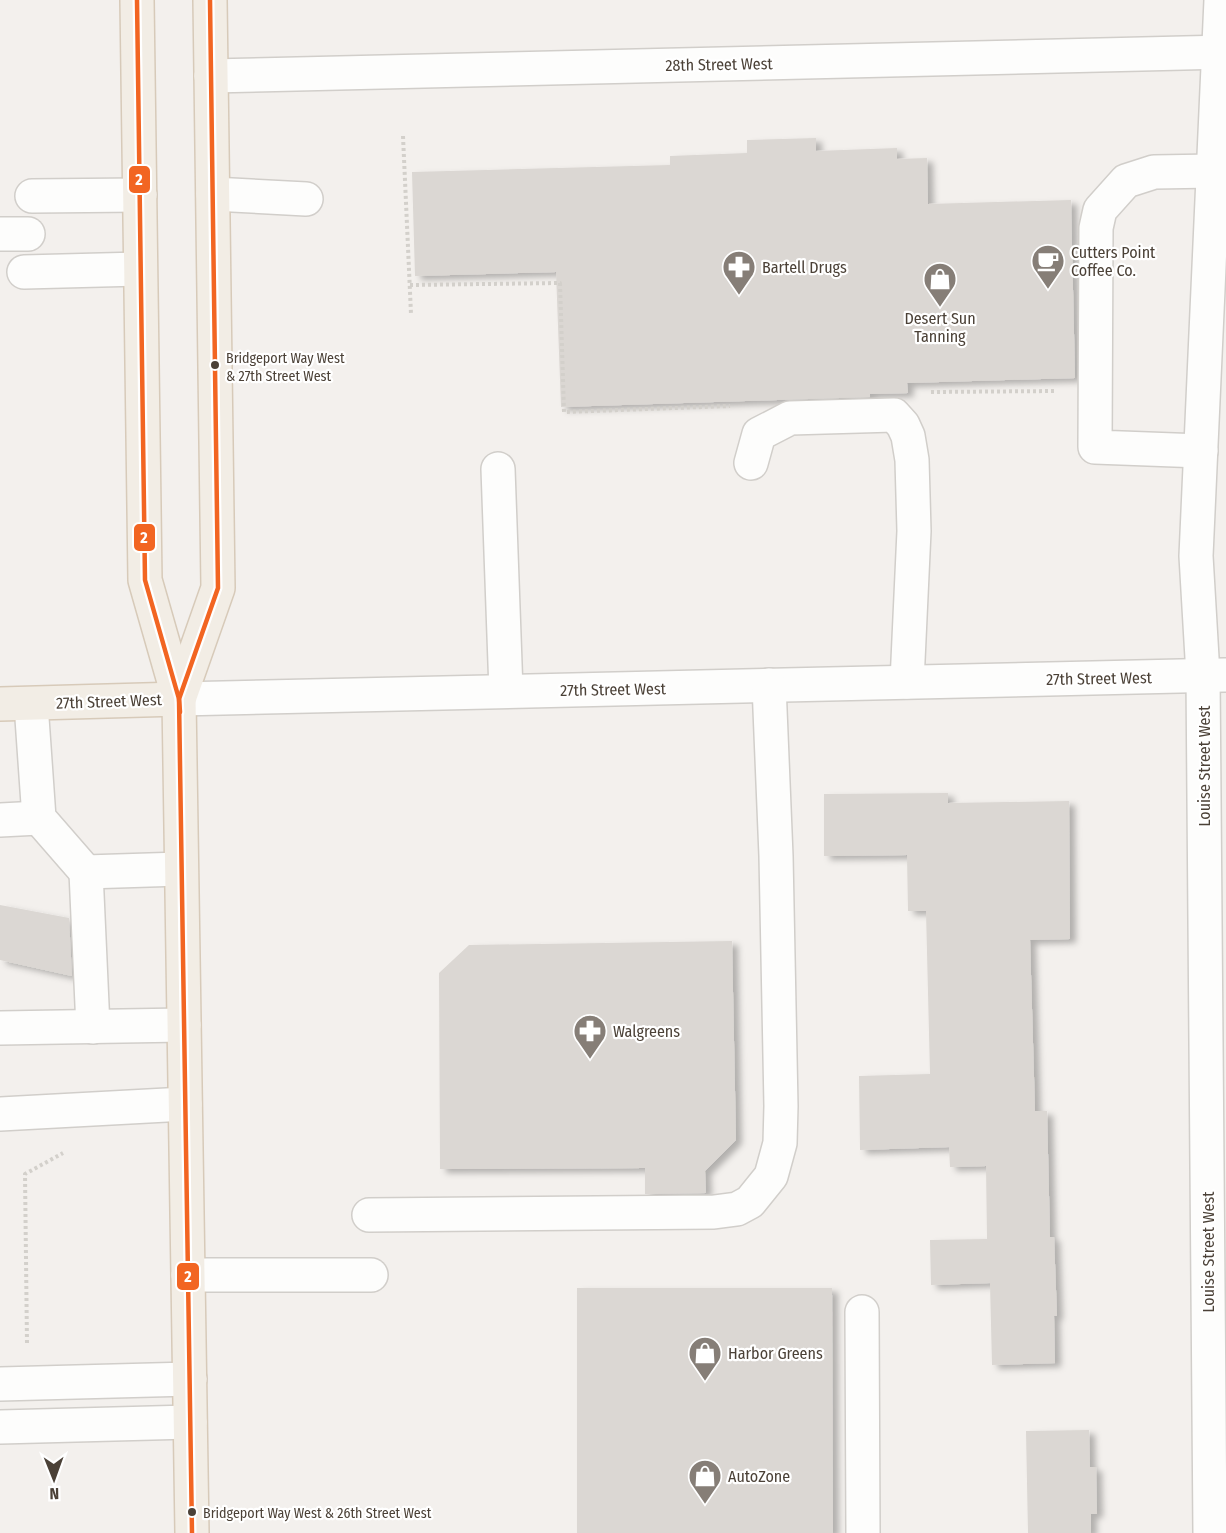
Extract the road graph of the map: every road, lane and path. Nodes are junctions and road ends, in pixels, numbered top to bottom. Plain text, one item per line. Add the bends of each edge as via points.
1 (137, 0) edge
2 (210, 0) edge
3 (1221, 0) edge
4 (1223, 52) edge
5 (211, 76) junction
6 (403, 136) dead end
7 (1214, 171) junction
8 (213, 194) junction
9 (140, 195) junction
10 (32, 196) dead end
11 (306, 199) dead end
12 (140, 269) junction
13 (24, 272) dead end
14 (410, 285) junction
15 (411, 314) dead end
16 (1095, 390) junction
17 (927, 393) dead end
18 (736, 406) dead end
19 (1201, 451) junction
20 (751, 464) dead end
21 (498, 469) dead end
22 (1215, 675) edge
23 (907, 682) junction
24 (769, 685) junction
25 (506, 692) junction
26 (179, 699) junction
27 (15, 704) edge
28 (39, 818) junction
29 (0, 820) edge
30 (181, 869) junction
31 (86, 872) junction
32 (184, 1025) junction
33 (93, 1027) junction
34 (0, 1029) edge
35 (185, 1104) junction
36 (0, 1114) edge
37 (64, 1152) dead end
38 (369, 1215) dead end
39 (188, 1275) junction
40 (371, 1275) dead end
41 (862, 1312) dead end
42 (190, 1379) junction
43 (14, 1384) edge
44 (190, 1422) junction
45 (0, 1427) edge
46 (192, 1533) edge
47 (863, 1533) edge
48 (1210, 1533) edge

1 - 9 main road
2 - 5 main road
3 - 4 street, Louise Street West
4 - 5 street, 28th Street West
4 - 7 street, Louise Street West
5 - 8 main road
6 - 14 path
7 - 16 street via 1154,172 1126,181 1100,210 1096,228
7 - 19 street, Louise Street West
8 - 11 street
8 - 26 main road via 218,588
9 - 10 street
9 - 12 main road
12 - 13 street
12 - 26 main road via 145,580
14 - 15 path
14 - 18 path via 560,283 564,412
16 - 17 path
16 - 19 street via 1095,447
19 - 22 street, Louise Street West via 1196,556
20 - 23 street via 759,434 790,418 894,416 903,424 912,460 914,531
21 - 25 street
22 - 23 street, 27th Street West
22 - 48 street, Louise Street West
23 - 24 street, 27th Street West
24 - 25 street, 27th Street West
24 - 38 street via 780,1143 771,1176 750,1202 737,1209 714,1212
25 - 26 street, 27th Street West
26 - 27 main road, 27th Street West
26 - 30 main road
27 - 28 street
28 - 29 street
28 - 31 street
30 - 31 street
30 - 32 main road
31 - 33 street
32 - 33 street
32 - 35 main road
33 - 34 street
35 - 36 street
35 - 39 main road
37 - 43 path via 25,1173
39 - 40 street
39 - 42 main road
41 - 47 street
42 - 43 street
42 - 44 main road
44 - 45 street
44 - 46 main road

